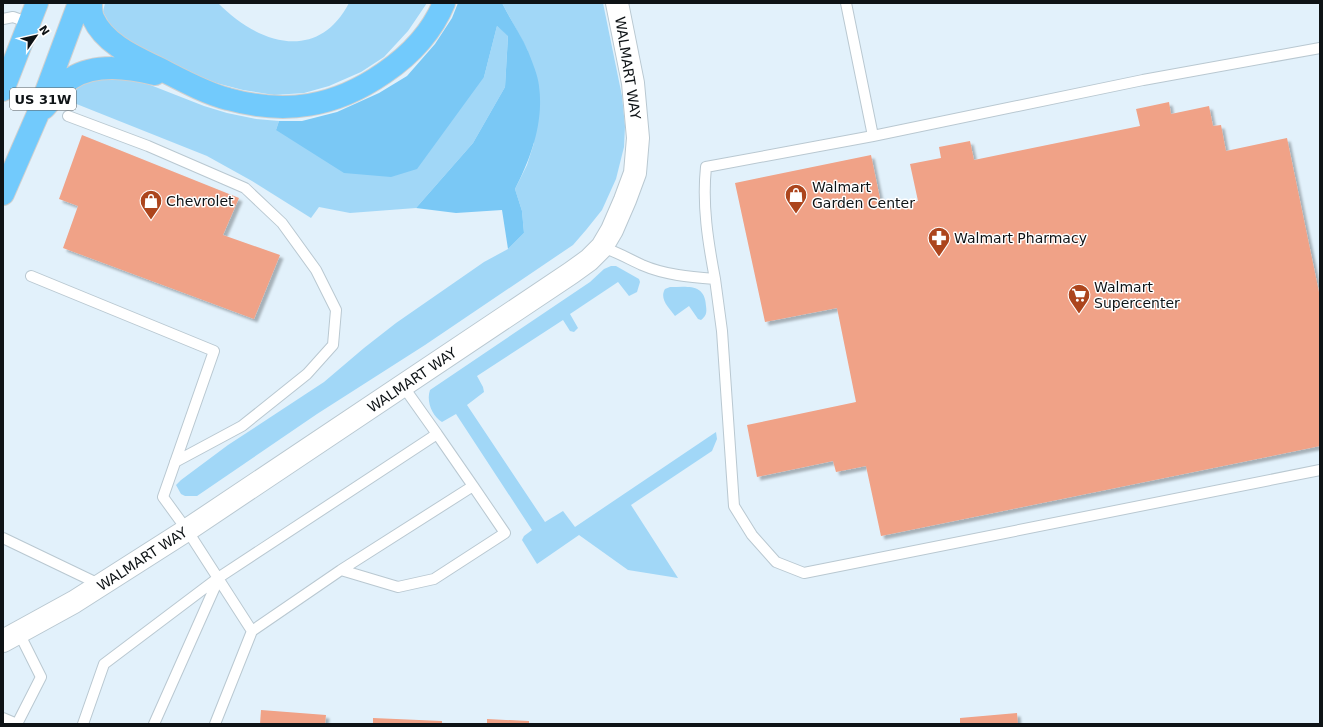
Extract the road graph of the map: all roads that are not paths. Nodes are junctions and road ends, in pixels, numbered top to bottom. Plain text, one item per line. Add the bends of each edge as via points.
1 (79, 3) edge
2 (90, 3) edge
3 (444, 3) edge
4 (617, 3) edge
5 (846, 3) edge
6 (34, 13) edge
7 (3, 19) edge
8 (1320, 48) edge
9 (185, 82) junction
10 (3, 90) edge
11 (37, 116) junction
12 (68, 116) dead end
13 (873, 136) junction
14 (3, 194) edge
15 (602, 247) junction
16 (31, 276) dead end
17 (715, 279) junction
18 (403, 386) junction
19 (436, 434) junction
20 (175, 462) junction
21 (1320, 470) edge
22 (473, 486) junction
23 (187, 530) junction
24 (3, 538) edge
25 (342, 570) junction
26 (218, 578) junction
27 (101, 585) junction
28 (252, 631) junction
29 (11, 637) edge
30 (3, 718) edge
31 (17, 724) edge
32 (83, 724) edge
33 (154, 724) edge
34 (215, 724) edge

1 - 11 highway, US 31W
2 - 9 highway via 92,16 106,36 128,53
3 - 9 highway via 424,37 398,64 366,85 331,101 296,107 261,105 228,99
4 - 15 street, WALMART WAY via 633,83 638,138 635,173
5 - 13 lane
6 - 7 lane
6 - 10 highway, US 31W
8 - 13 lane via 1143,80
9 - 11 highway via 126,69 91,70 72,78
11 - 14 highway, US 31W
12 - 20 lane via 148,146 245,188 282,223 316,270 336,310 333,345 307,374 242,426
13 - 17 lane via 706,167 705,212
15 - 17 lane via 673,275
15 - 18 street, WALMART WAY via 571,273
16 - 20 lane via 214,350
17 - 21 lane via 722,331 734,506 752,535 776,562 804,573
18 - 19 lane
18 - 23 street, WALMART WAY
19 - 22 lane
19 - 26 lane
20 - 23 lane via 163,497
22 - 25 lane
22 - 25 lane via 505,533 473,554 434,579 398,587
23 - 26 lane
23 - 27 street, WALMART WAY
24 - 27 lane
25 - 28 lane
26 - 28 lane
26 - 32 lane via 104,664
26 - 33 lane
27 - 29 street, WALMART WAY
28 - 34 lane
29 - 31 lane via 41,677
30 - 31 lane

